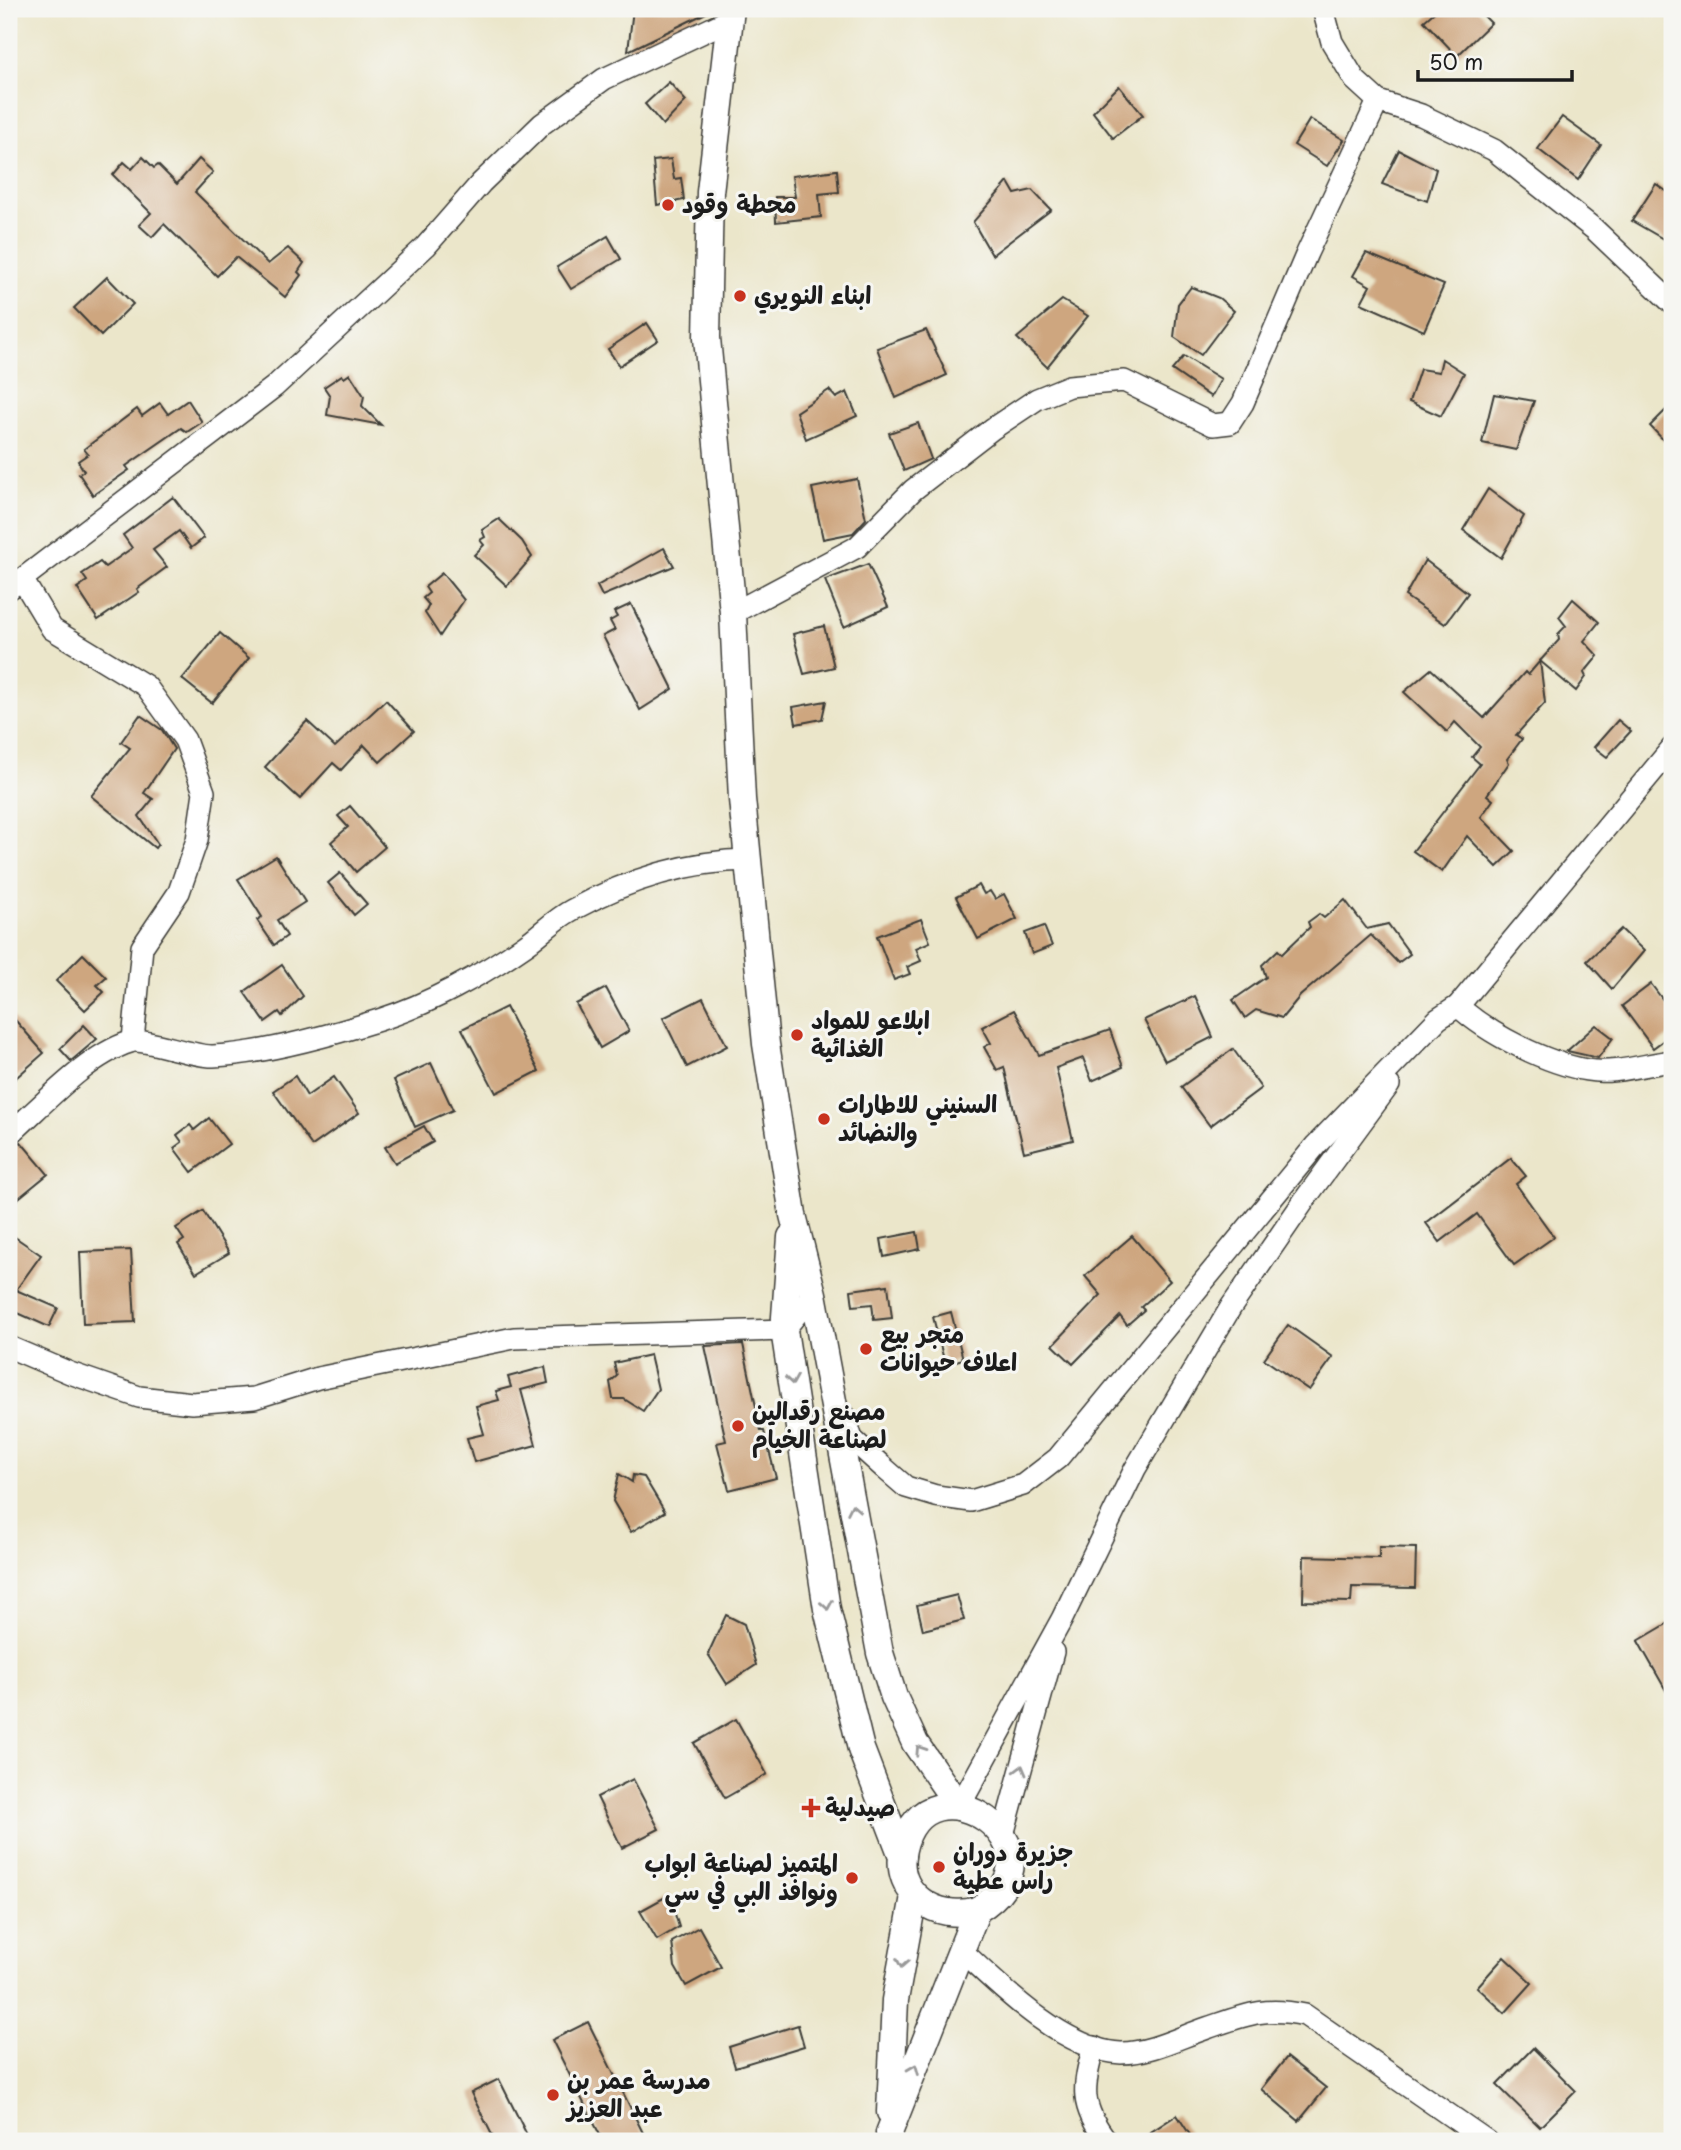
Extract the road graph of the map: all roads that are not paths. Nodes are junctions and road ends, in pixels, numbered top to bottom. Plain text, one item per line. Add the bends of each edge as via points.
1 (1322, 9) edge
2 (730, 14) edge
3 (1378, 101) junction
4 (1672, 303) edge
5 (15, 584) edge
6 (733, 613) junction
7 (1672, 748) edge
8 (749, 860) junction
9 (1458, 1006) junction
10 (1438, 1019) junction
11 (133, 1040) junction
12 (1672, 1061) edge
13 (9, 1135) edge
14 (793, 1215) junction
15 (813, 1294) junction
16 (817, 1325) junction
17 (784, 1330) junction
18 (9, 1347) edge
19 (1062, 1619) junction
20 (958, 1807) junction
21 (1003, 1835) junction
22 (902, 1856) junction
23 (914, 1896) junction
24 (977, 1910) junction
25 (962, 1951) junction
26 (1094, 2048) junction
27 (888, 2137) edge
28 (1107, 2141) edge
29 (1487, 2141) edge

1 - 3 street via 1332,42 1355,80
2 - 5 street via 604,79 542,124 481,183 426,246 274,387
2 - 6 main road via 710,192 707,338
3 - 4 street via 1421,115 1494,150 1594,229
3 - 6 street via 1230,423 1213,425 1124,381 1069,386 1037,398 913,490 857,547
5 - 11 street via 52,629 146,686 185,740 204,792 197,840 179,891 142,947
6 - 8 main road
7 - 9 street
8 - 11 street via 717,860 664,871 615,890 570,911 523,947 454,987 380,1020 256,1051 210,1057
8 - 14 main road via 766,1044
9 - 10 street
9 - 12 street via 1474,1021 1518,1045 1588,1071
10 - 16 street via 1316,1145 1058,1458 1023,1485 971,1501 906,1487 852,1439
10 - 19 street via 1231,1307 1135,1469
11 - 13 street via 96,1059
14 - 15 main road
14 - 17 main road
15 - 16 main road
15 - 17 street
20 -> 16 main road via 915,1743 880,1653
17 - 18 street via 514,1338 318,1378 254,1398 192,1404 139,1397
17 -> 22 main road via 828,1609 861,1749
19 - 20 street
21 -> 19 street
20 - 21 main road via 985,1815
20 - 22 main road via 923,1816 905,1842
21 - 24 main road via 1009,1864 1006,1879 995,1897
22 - 23 main road
23 - 24 main road via 951,1914
23 -> 27 main road via 895,2000
24 - 25 main road
25 - 26 street via 1022,2007
27 -> 25 main road
26 - 28 street via 1084,2080 1086,2105
26 - 29 street via 1140,2051 1277,2008 1305,2015

